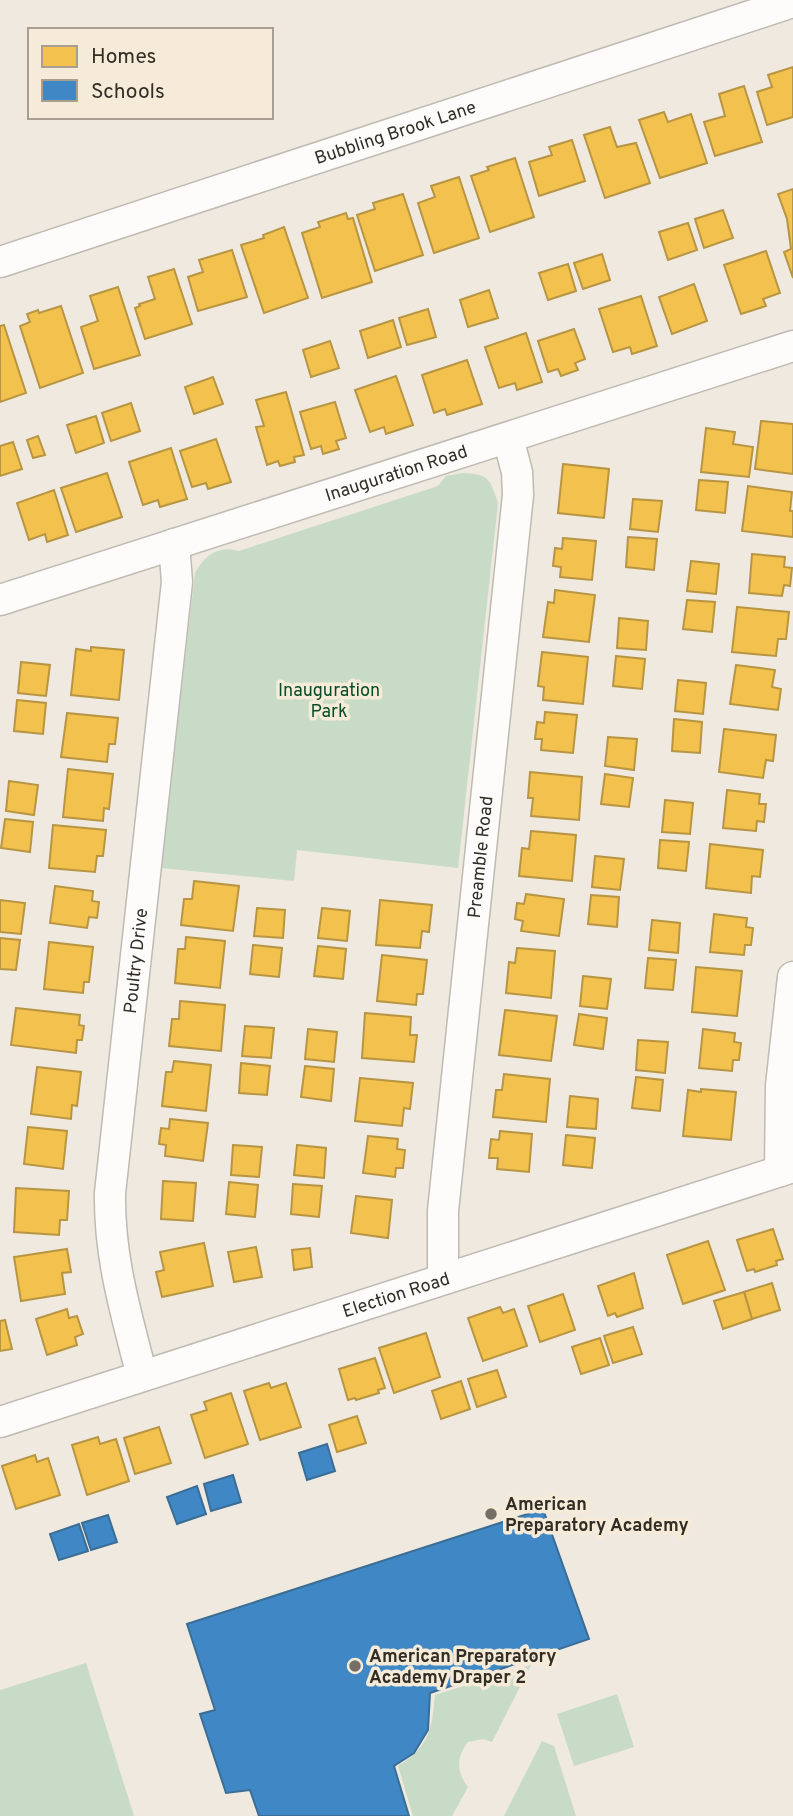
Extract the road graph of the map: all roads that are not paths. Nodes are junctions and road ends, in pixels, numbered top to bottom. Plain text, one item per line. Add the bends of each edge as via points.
1 (793, 2) edge
2 (0, 262) edge
3 (793, 346) edge
4 (508, 438) junction
5 (174, 544) junction
6 (0, 600) edge
7 (793, 976) edge
8 (787, 1169) edge
9 (443, 1279) junction
10 (142, 1376) junction
11 (0, 1422) edge

1 - 2 street, Bubbling Brook Lane
3 - 4 street, Inauguration Road
4 - 5 street, Inauguration Road
4 - 9 street, Preamble Road via 518,495 443,1211
5 - 6 street, Inauguration Road
5 - 10 street, Poultry Drive via 177,582 110,1193 116,1274
7 - 8 street via 781,1086
8 - 9 street, Election Road
9 - 10 street, Election Road
10 - 11 street, Election Road

